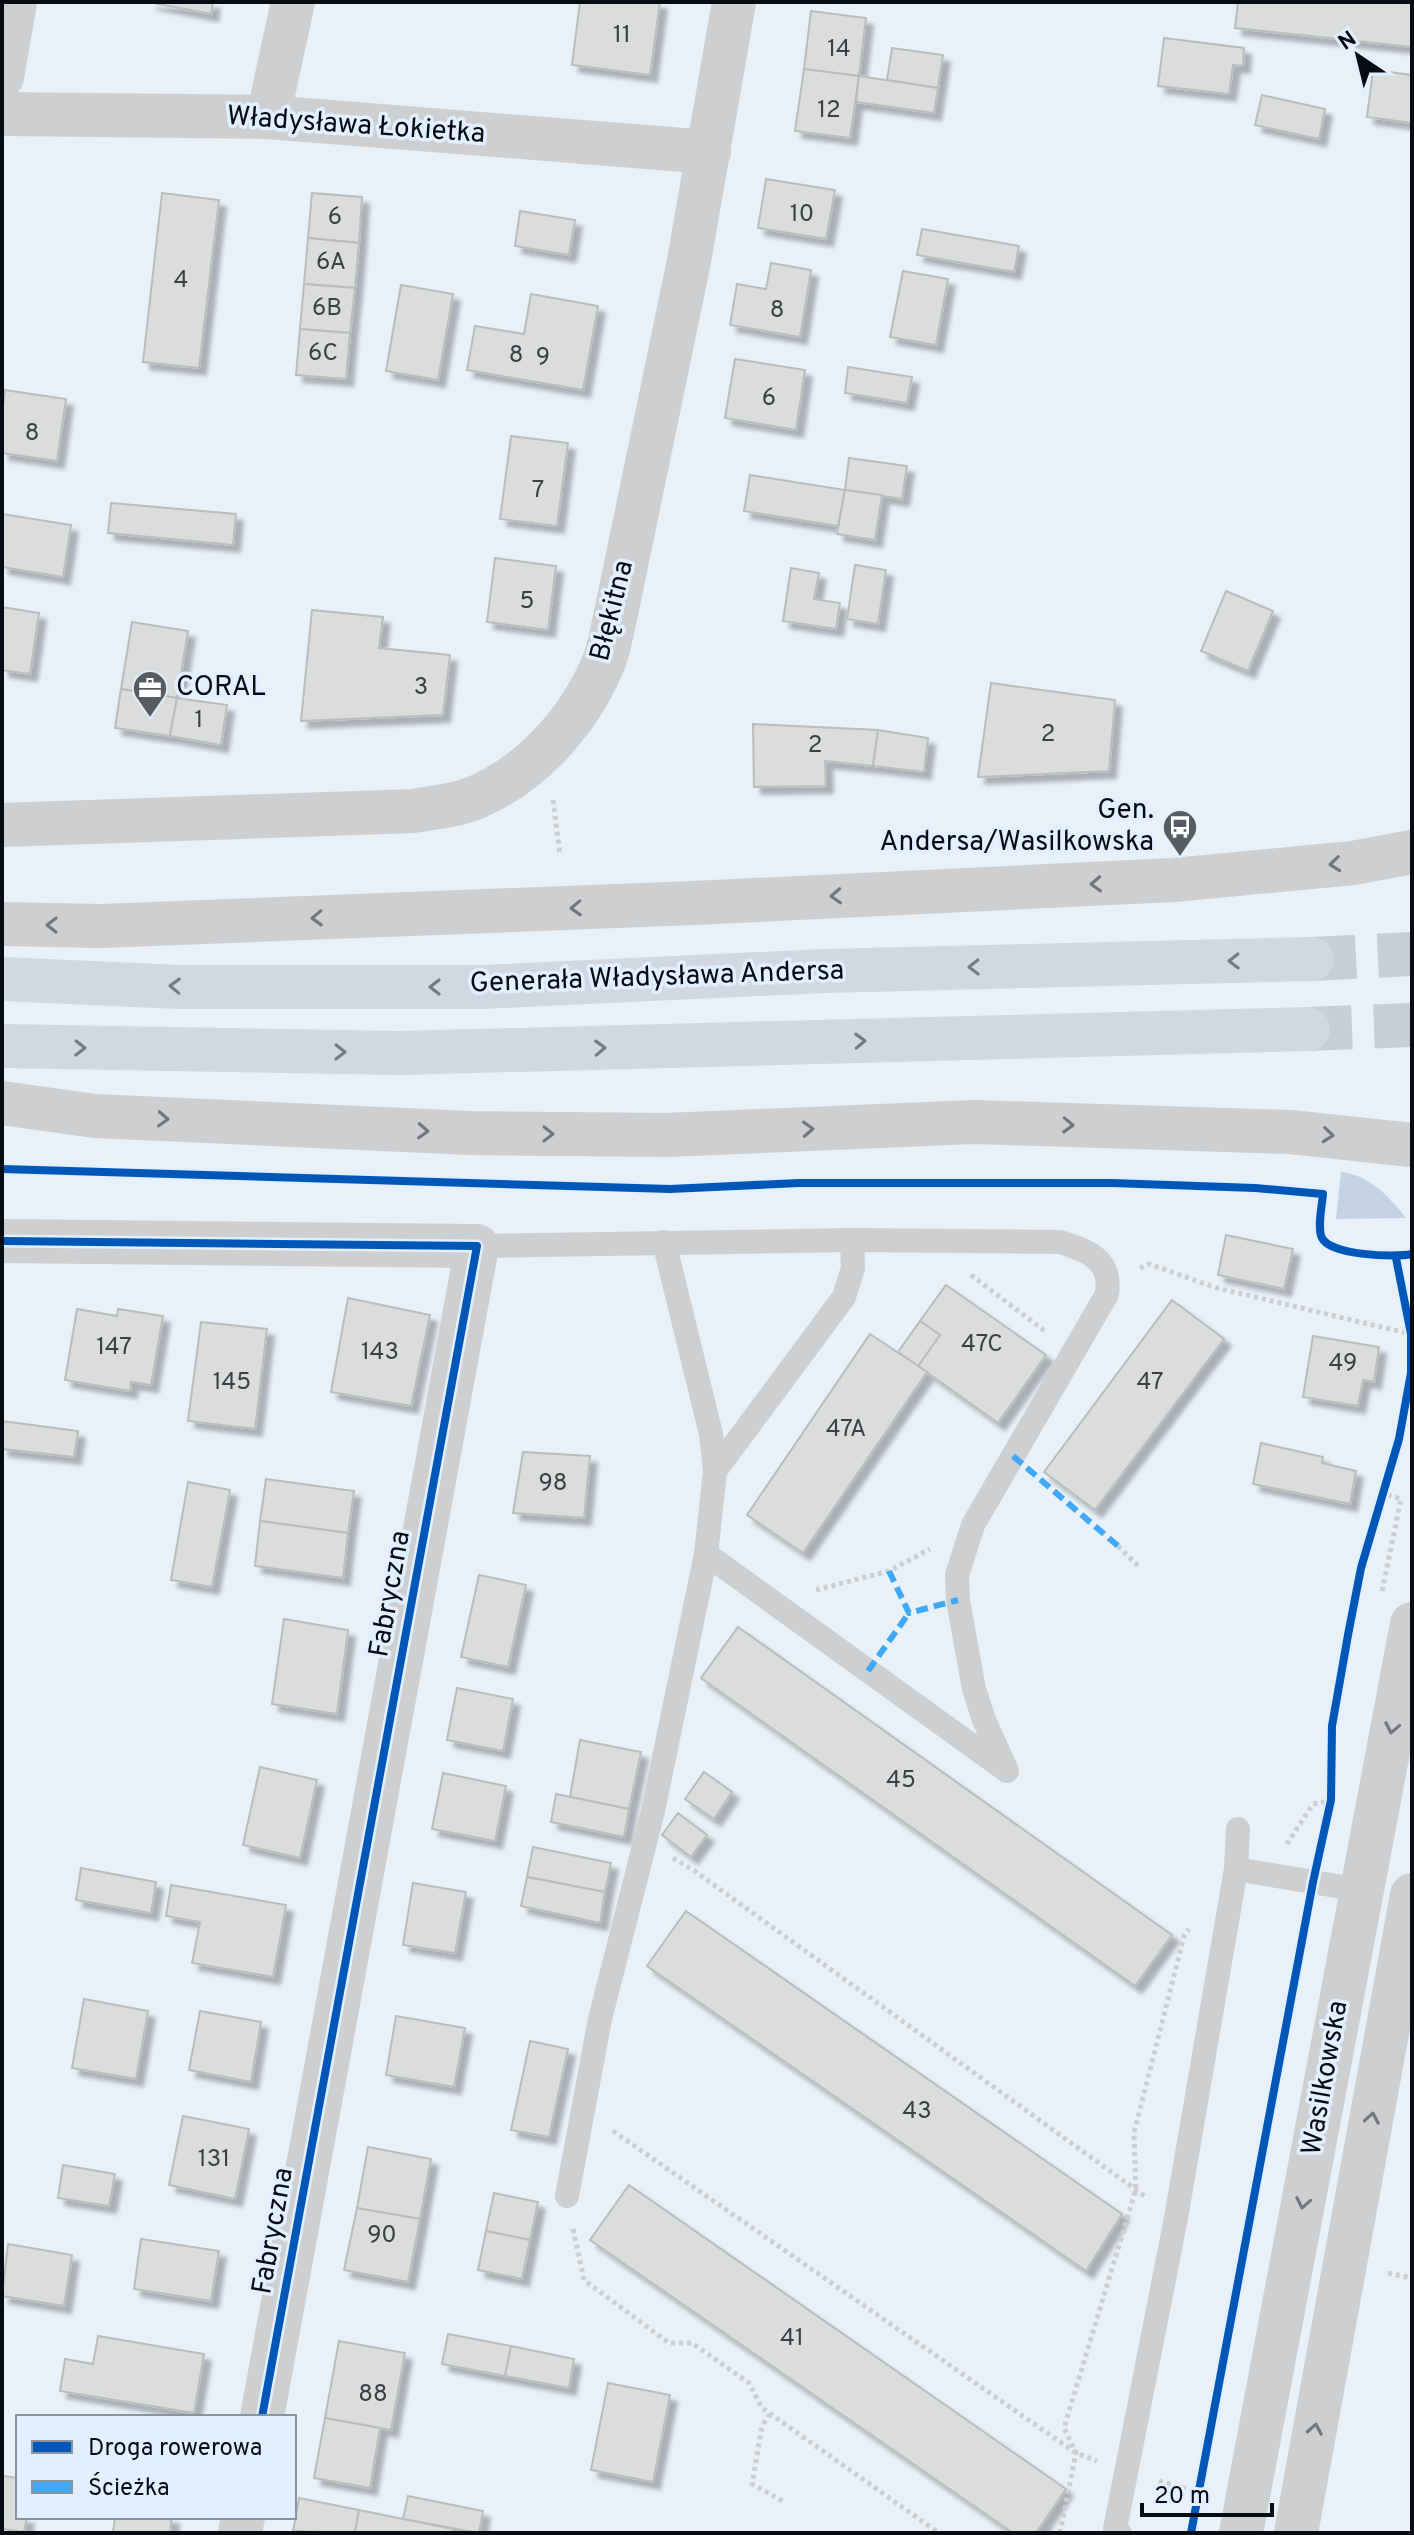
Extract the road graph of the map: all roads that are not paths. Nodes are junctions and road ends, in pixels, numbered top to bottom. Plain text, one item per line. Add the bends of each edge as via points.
1 (15, 2) edge
2 (293, 2) edge
3 (734, 2) edge
4 (2, 77) edge
5 (2, 114) edge
6 (268, 117) junction
7 (709, 152) junction
8 (2, 825) edge
9 (1412, 852) edge
10 (2, 924) edge
11 (1312, 959) tunnel mouth
12 (2, 979) edge
13 (1308, 1029) tunnel mouth
14 (2, 1046) edge
15 (2, 1103) edge
16 (1412, 1145) edge
17 (852, 1240) junction
18 (2, 1241) edge
19 (664, 1242) junction
20 (477, 1246) junction
21 (715, 1471) junction
22 (706, 1554) junction
23 (1412, 1624) edge
24 (1238, 1829) dead end
25 (1236, 1869) junction
26 (1360, 1890) junction
27 (1412, 1895) edge
28 (567, 2196) road end
29 (262, 2415) edge
30 (1116, 2532) edge
31 (1241, 2533) edge
32 (1296, 2533) edge

1 - 4 main road
2 - 6 main road
3 - 7 main road, Błękitna
5 - 6 main road, Władysława Łokietka
6 - 7 main road, Władysława Łokietka
7 - 8 main road, Błękitna via 603,666 569,721 533,763 479,796 414,811
9 -> 10 main road via 1353,863 1174,880 101,926
11 -> 12 highway, Generała Władysława Andersa via 825,971 482,987 180,987
14 -> 13 highway via 400,1053
15 -> 16 main road via 95,1116 470,1133 666,1135 974,1122 1290,1132
17 - 19 lane
17 - 21 lane via 853,1268 844,1297
17 - 22 lane via 1060,1242 1101,1262 1109,1279 1107,1294 973,1525 957,1575 974,1689 1007,1771
18 - 20 main road
19 - 20 lane
19 - 21 lane via 711,1434
20 - 29 main road, Fabryczna
21 - 22 lane
22 - 28 lane via 645,1841 600,2019
23 -> 26 main road, Wasilkowska
24 - 25 lane
25 - 26 lane
25 - 30 lane
26 -> 31 main road, Wasilkowska
32 -> 27 main road, Wasilkowska

